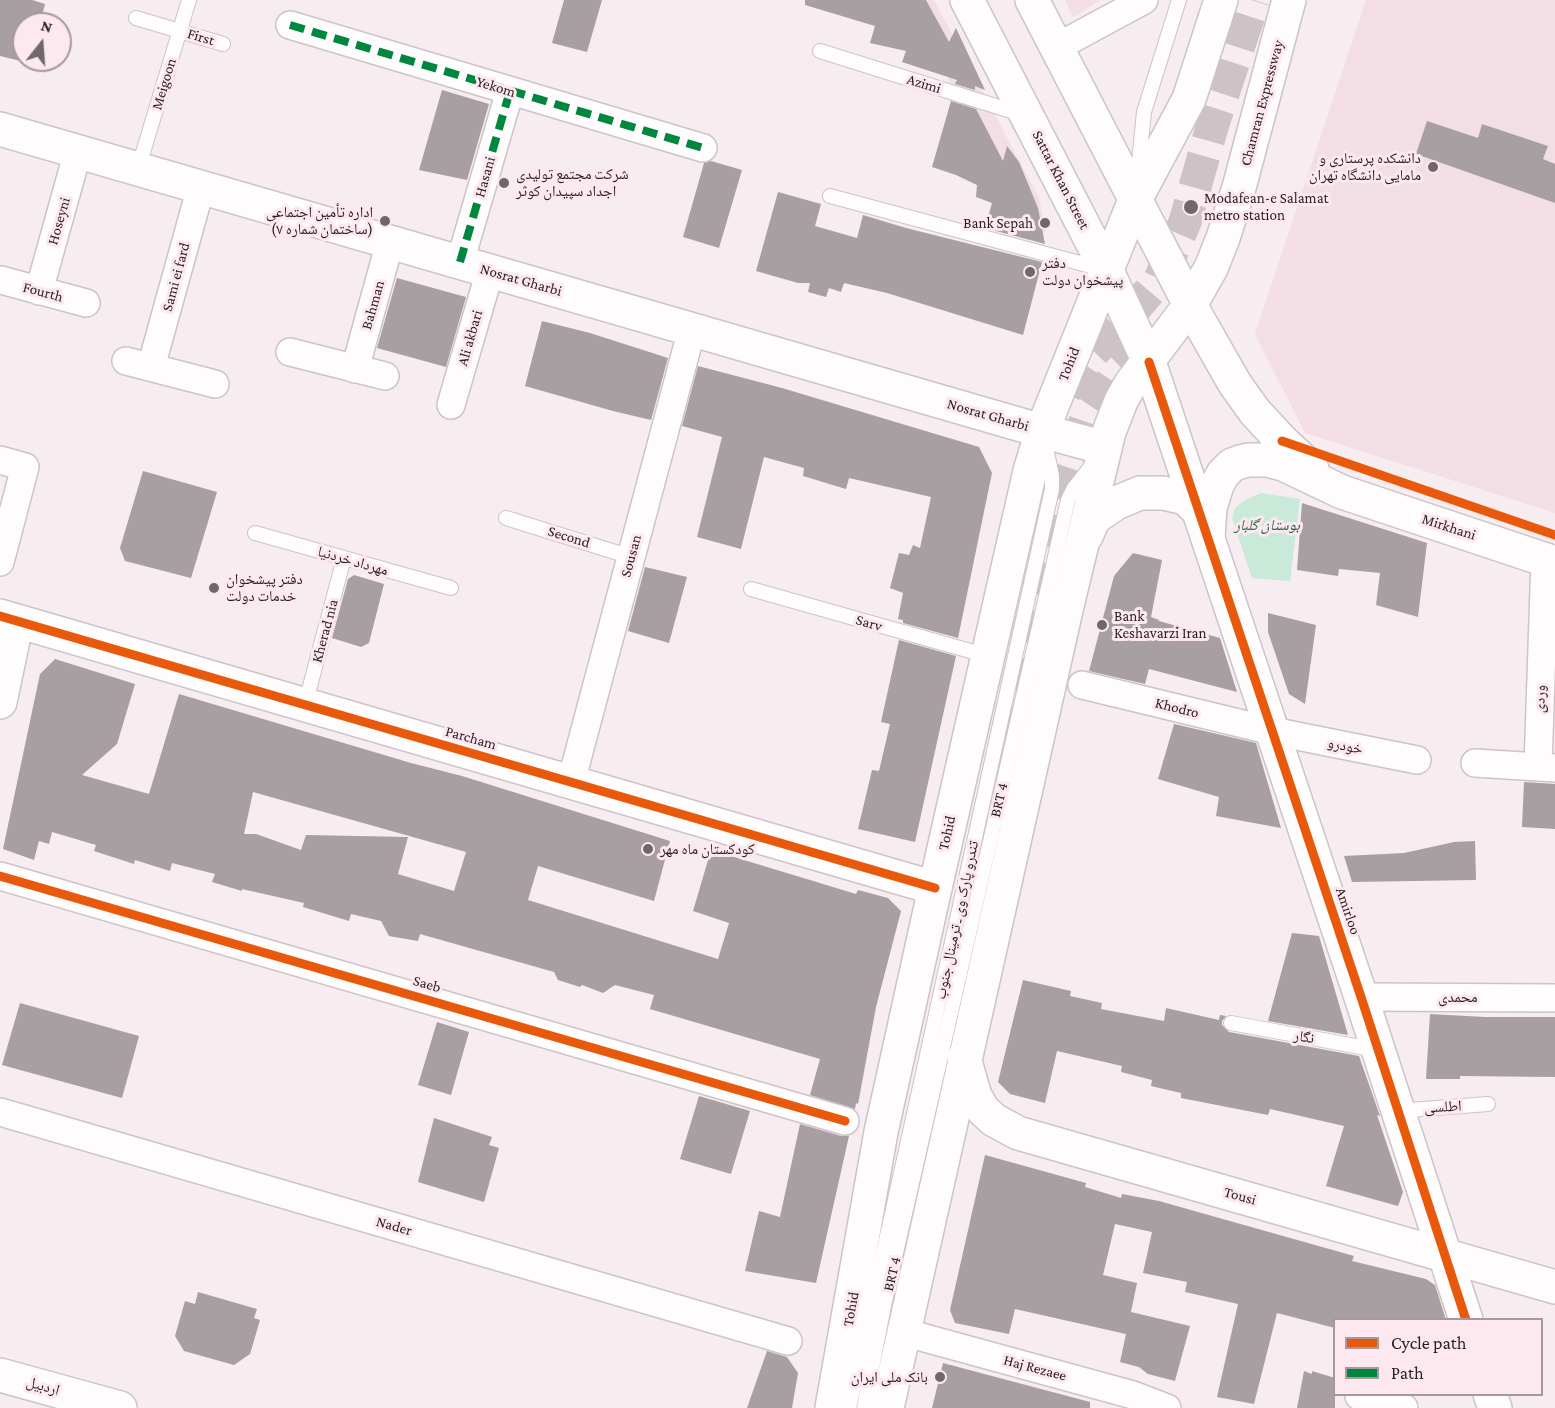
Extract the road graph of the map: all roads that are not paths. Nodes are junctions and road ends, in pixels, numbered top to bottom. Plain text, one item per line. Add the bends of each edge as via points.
1 (189, 0) edge
2 (967, 0) edge
3 (1032, 0) edge
4 (1144, 0) edge
5 (1179, 0) edge
6 (1221, 0) edge
7 (1290, 0) edge
8 (136, 18) dead end
9 (290, 25) dead end
10 (180, 31) junction
11 (223, 44) dead end
12 (1057, 47) junction
13 (820, 51) dead end
14 (510, 91) junction
15 (1028, 117) junction
16 (0, 129) edge
17 (703, 148) dead end
18 (78, 151) junction
19 (138, 169) junction
20 (201, 187) junction
21 (830, 196) dead end
22 (1135, 200) junction
23 (390, 242) junction
24 (475, 266) junction
25 (1107, 271) junction
26 (1, 280) edge
27 (39, 291) junction
28 (86, 303) dead end
29 (1190, 305) junction
30 (692, 329) junction
31 (290, 352) dead end
32 (1149, 362) junction
33 (355, 369) junction
34 (385, 376) dead end
35 (215, 384) dead end
36 (451, 405) dead end
37 (1042, 431) junction
38 (1105, 448) junction
39 (0, 460) edge
40 (1342, 492) junction
41 (506, 518) dead end
42 (1204, 525) junction
43 (255, 533) dead end
44 (1083, 543) junction
45 (631, 557) junction
46 (344, 558) junction
47 (1550, 561) edge
48 (0, 562) edge
49 (451, 588) dead end
50 (751, 589) dead end
51 (8, 618) edge
52 (988, 656) junction
53 (1082, 685) dead end
54 (0, 702) edge
55 (305, 705) junction
56 (1272, 731) junction
57 (1417, 760) dead end
58 (1475, 763) dead end
59 (1546, 767) edge
60 (571, 782) junction
61 (0, 876) edge
62 (934, 888) junction
63 (1361, 997) junction
64 (1555, 998) edge
65 (1231, 1023) dead end
66 (1377, 1050) junction
67 (964, 1058) junction
68 (1488, 1104) dead end
69 (1397, 1111) junction
70 (0, 1112) edge
71 (845, 1121) dead end
72 (1444, 1255) junction
73 (1555, 1287) edge
74 (1465, 1318) edge
75 (903, 1332) junction
76 (788, 1341) dead end
77 (0, 1375) edge
78 (1359, 1396) edge
79 (120, 1408) edge
80 (832, 1408) edge
81 (849, 1408) edge
82 (864, 1408) edge
83 (887, 1408) edge
84 (1167, 1408) edge
85 (1404, 1408) edge

1 - 10 lane, Meigoon
2 - 15 main road, Sattar Khan Street
3 - 12 main road
4 - 12 street
5 - 22 lane via 1144,112
6 - 22 main road via 1189,99
7 - 29 main road, Chamran Expressway via 1226,227 1211,268
8 - 10 lane
9 - 14 street, Yekom
10 - 11 lane, First
10 - 19 lane, Meigoon
12 - 22 main road
13 - 15 lane, Azimi
14 - 17 street, Yekom
14 - 24 street, Hasani
15 - 25 main road, Sattar Khan Street
16 - 18 main road, Nosrat Gharbi
18 - 19 main road, Nosrat Gharbi
18 - 27 street, Hoseyni
19 - 20 main road, Nosrat Gharbi
20 - 23 main road, Nosrat Gharbi
20 - 35 street, Sami ei fard via 139,364
21 - 25 lane
22 - 25 main road, Tohid
22 - 29 main road
23 - 24 main road, Nosrat Gharbi
23 - 33 street, Bahman
24 - 30 main road, Nosrat Gharbi
24 - 36 street, Ali akbari
25 - 32 main road, Sattar Khan Street
25 - 37 main road, Tohid
26 - 27 street, Fourth
27 - 28 street, Fourth
29 - 32 main road
29 - 40 main road via 1255,412 1294,454
30 - 37 main road, Nosrat Gharbi
30 - 45 street, Sousan
31 - 33 street
32 - 38 main road via 1121,401
32 - 42 main road, Sattar Khan Street
33 - 34 street
37 - 38 main road, Nosrat Gharbi
37 - 52 main road, Tohid
37 - 81 lane, تندرو پارک وی ـ ترمینال جنوب via 1052,489
38 - 44 main road
38 - 82 lane, BRT 4 via 1068,500
39 - 48 street via 25,467
40 - 42 main road via 1283,464 1248,460 1232,465 1223,474
40 - 47 main road, Mirkhani
41 - 45 lane, Second
42 - 44 main road via 1185,498 1162,492 1140,493 1094,518
42 - 56 main road, Amirloo
43 - 46 lane, مهرداد خردنیا
44 - 67 main road
45 - 60 street, Sousan
46 - 49 lane, مهرداد خردنیا
46 - 55 lane, Kherad nia
47 - 59 street, وردی
50 - 52 lane, Sarv
51 - 54 main road
51 - 55 main road, Parcham
52 - 62 main road, Tohid
53 - 56 street, Khodro
55 - 60 main road, Parcham
56 - 57 street, خودرو
56 - 63 main road, Amirloo
58 - 59 street, وردی
60 - 62 main road, Parcham
61 - 71 street, Saeb
62 - 80 main road, Tohid via 881,1132
63 - 64 street, محمدی
63 - 66 main road, Amirloo
65 - 66 lane, نگار
66 - 69 main road, Amirloo
67 - 72 main road, Tousi via 983,1110 1018,1132
67 - 75 main road
68 - 69 lane, اطلسی
69 - 72 main road, Amirloo
70 - 76 street, Nader
72 - 73 main road, Tousi
72 - 74 main road, Amirloo
75 - 83 main road
75 - 84 street, Haj Rezaee via 1133,1395
77 - 79 main road, اردبیل
78 - 85 street

